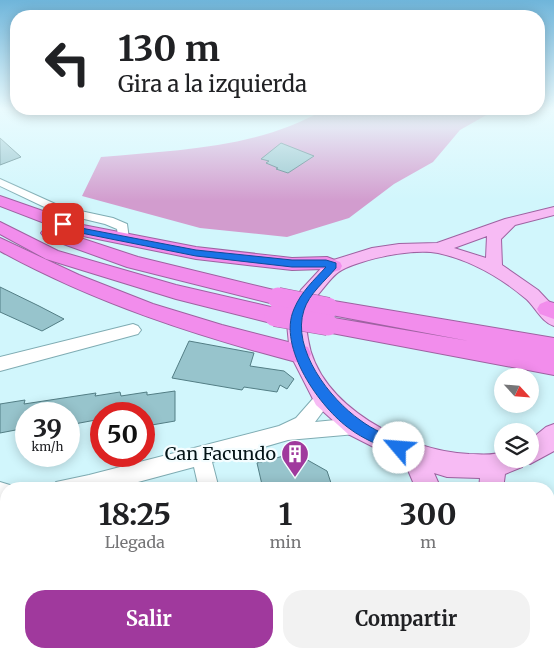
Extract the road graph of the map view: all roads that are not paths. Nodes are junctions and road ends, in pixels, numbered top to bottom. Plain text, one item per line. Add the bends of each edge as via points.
1 (0, 182) edge
2 (0, 201) edge
3 (554, 211) edge
4 (0, 212) edge
5 (510, 222) junction
6 (0, 228) edge
7 (122, 239) junction
8 (0, 244) edge
9 (438, 248) junction
10 (333, 266) junction
11 (494, 267) junction
12 (276, 307) junction
13 (552, 313) edge
14 (133, 330) dead end
15 (300, 354) junction
16 (547, 355) edge
17 (0, 364) edge
18 (324, 398) junction
19 (356, 426) junction
20 (282, 434) junction
21 (554, 435) edge
22 (539, 448) edge
23 (200, 454) junction
24 (413, 456) junction
25 (499, 472) edge
26 (100, 482) edge
27 (207, 482) edge
28 (426, 482) edge

1 - 7 street via 58,210 124,227
2 - 7 highway via 79,230
3 - 5 main road
4 - 12 highway via 92,251
5 - 9 main road
5 - 11 main road via 492,238
6 - 12 highway via 52,255 176,292
7 - 10 highway via 196,253
8 - 15 highway via 31,262 122,302
9 - 10 main road via 372,253
9 - 11 main road
10 - 15 main road via 312,287 298,310 296,324
11 - 13 main road
12 - 16 highway, bridge
14 - 17 street
15 - 18 main road
18 - 19 main road
18 - 20 street via 302,424
19 - 20 street
19 - 24 main road
20 - 23 street
21 - 22 main road
23 - 26 street
23 - 27 street
24 - 25 main road via 447,465
24 - 28 main road

